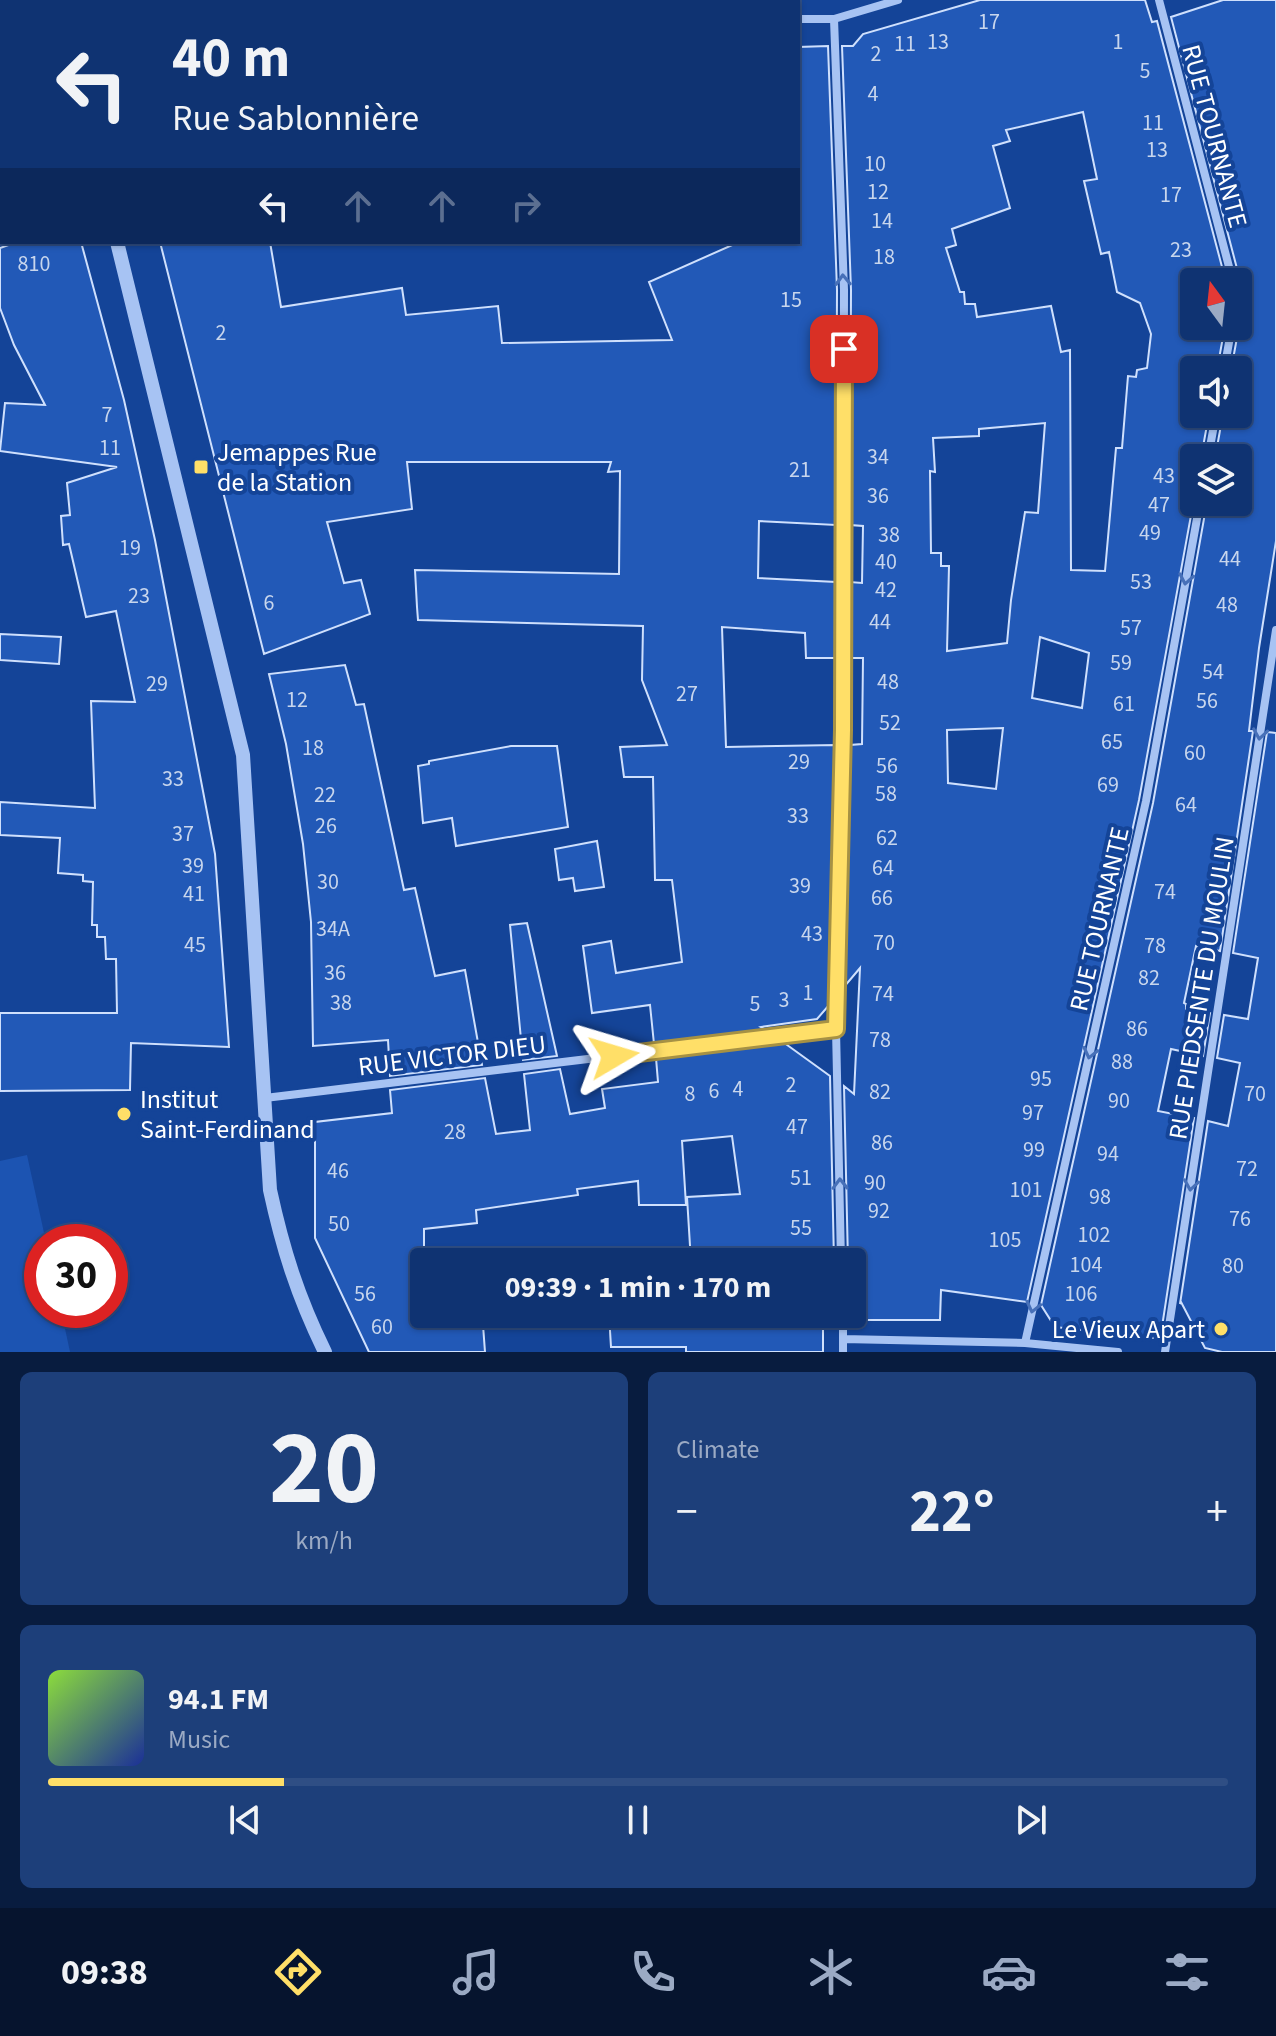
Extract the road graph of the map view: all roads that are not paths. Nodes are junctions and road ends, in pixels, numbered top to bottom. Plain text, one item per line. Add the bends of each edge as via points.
1 (898, 0) edge
2 (1159, 0) edge
3 (800, 19) edge
4 (834, 19) junction
5 (117, 244) edge
6 (1229, 268) edge
7 (1197, 516) edge
8 (1276, 630) edge
9 (836, 1029) junction
10 (265, 1098) junction
11 (841, 1248) edge
12 (843, 1328) edge
13 (843, 1339) junction
14 (1025, 1343) junction
15 (325, 1352) edge
16 (843, 1352) edge
17 (1118, 1352) edge
18 (1165, 1352) edge

1 - 4 street
2 - 6 street, RUE TOURNANTE
3 - 4 street
9 -> 4 street via 844,290
5 - 10 street via 243,755
7 -> 14 street, RUE TOURNANTE via 1146,801
8 -> 18 street, RUE PIEDSENTE DU MOULIN
9 - 10 street, RUE VICTOR DIEU
11 -> 9 street
10 - 15 street via 270,1190 284,1253
12 - 13 street
13 - 14 street
13 - 16 street
14 - 17 street

